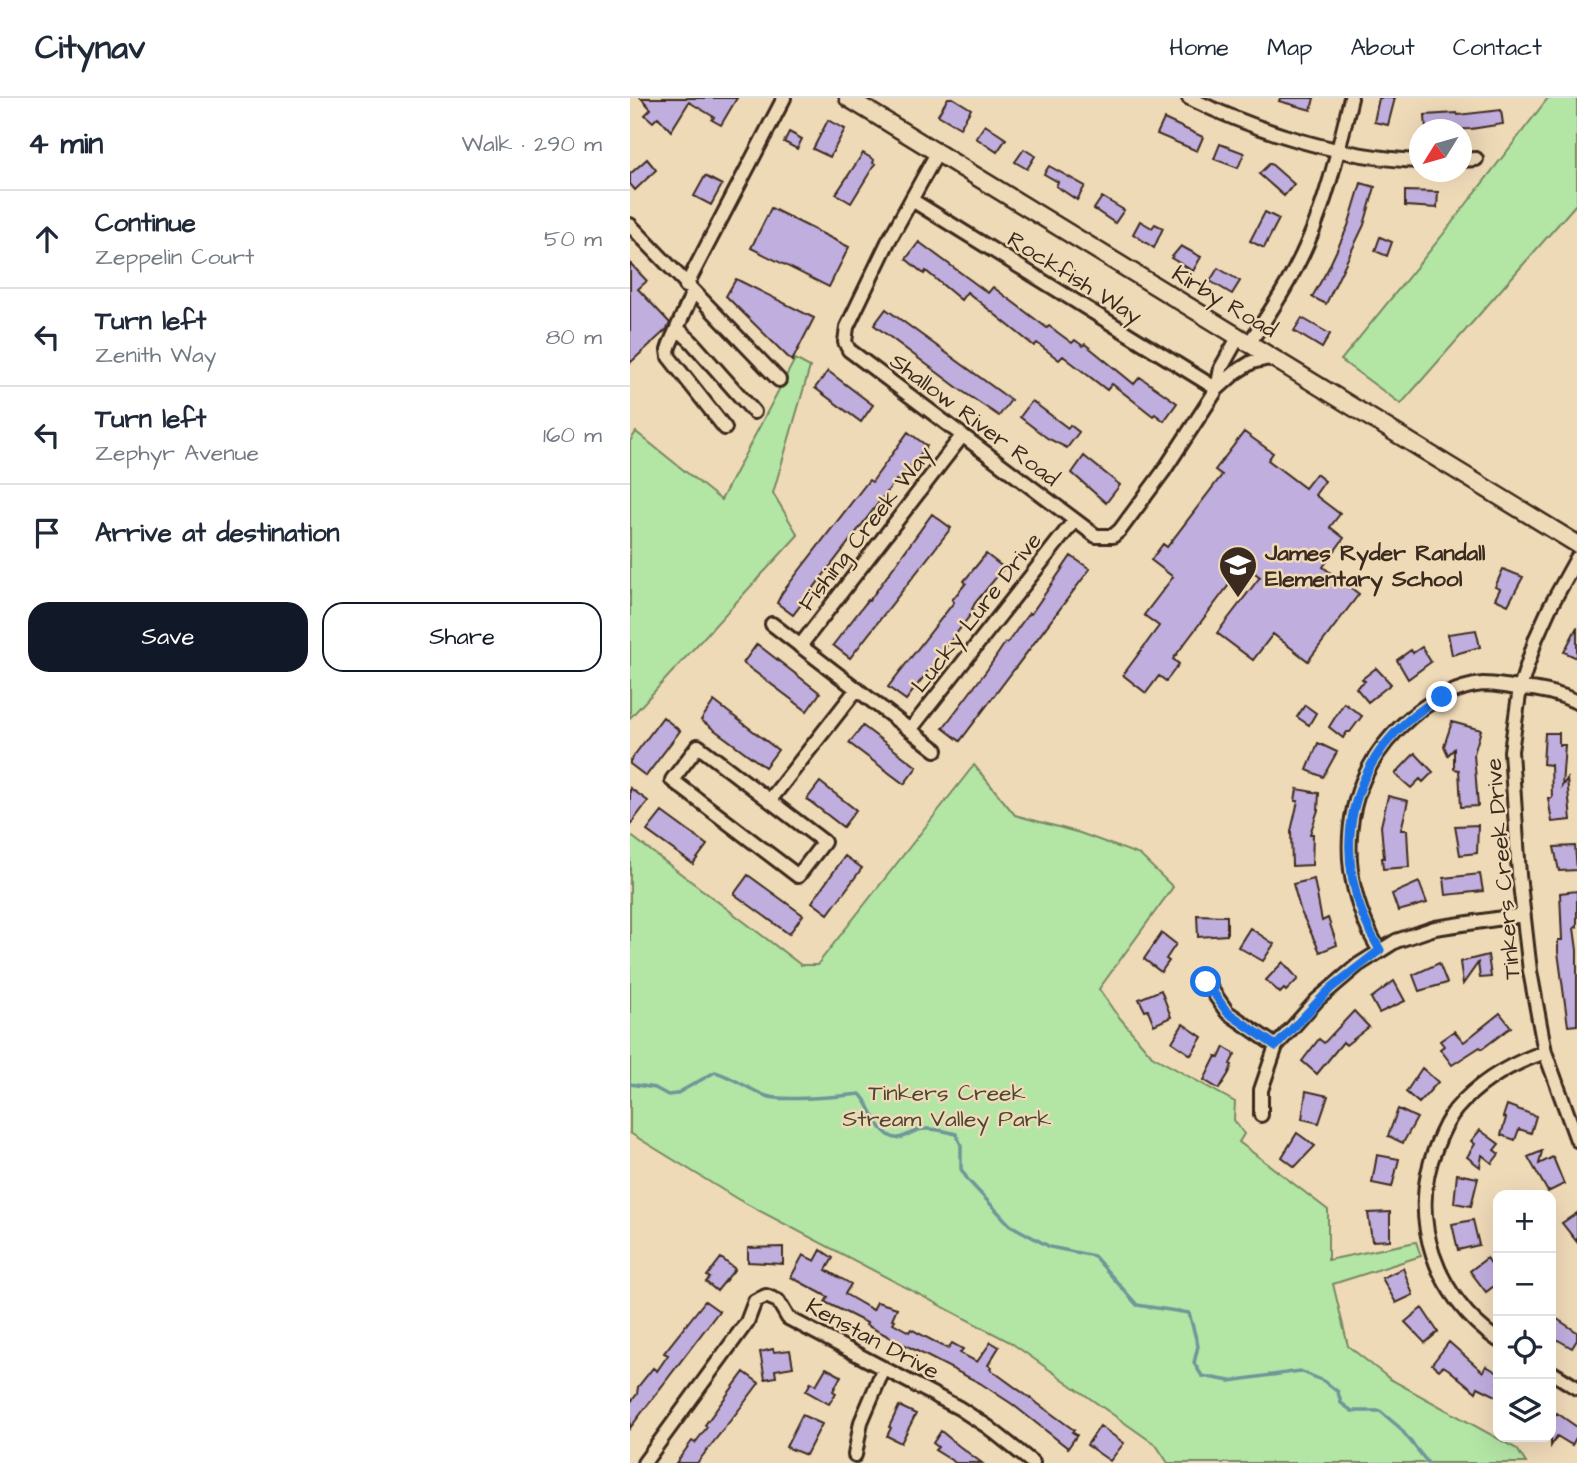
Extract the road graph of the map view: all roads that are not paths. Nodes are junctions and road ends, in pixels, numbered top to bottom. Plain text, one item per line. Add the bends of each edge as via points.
1 (784, 98) edge
2 (848, 98) edge
3 (1189, 98) edge
4 (1351, 98) edge
5 (1338, 149) junction
6 (937, 153) junction
7 (1472, 159) edge
8 (1476, 159) dead end
9 (1409, 160) edge
10 (912, 200) junction
11 (630, 225) edge
12 (690, 289) junction
13 (678, 329) junction
14 (1245, 339) junction
15 (1274, 357) junction
16 (779, 380) dead end
17 (1217, 389) junction
18 (754, 412) dead end
19 (725, 428) dead end
20 (962, 436) junction
21 (1074, 520) junction
22 (1577, 544) edge
23 (1577, 558) edge
24 (772, 624) dead end
25 (800, 646) junction
26 (1520, 688) junction
27 (857, 689) junction
28 (1577, 702) edge
29 (910, 730) junction
30 (936, 750) dead end
31 (769, 800) junction
32 (1523, 915) junction
33 (1380, 950) junction
34 (1206, 982) dead end
35 (1276, 1046) junction
36 (1545, 1052) junction
37 (1261, 1115) dead end
38 (1577, 1140) edge
39 (1493, 1336) edge
40 (884, 1368) junction
41 (1556, 1375) edge
42 (1577, 1388) edge
43 (855, 1455) dead end
44 (644, 1463) edge
45 (1033, 1463) edge

1 - 12 street
2 - 6 main road, Kirby Road
3 - 5 street via 1269,130
4 - 5 street, Shallow River Road
5 - 9 street
5 - 14 street, Shallow River Road via 1306,246 1275,304
6 - 10 street, Shallow River Road
6 - 14 main road, Kirby Road
7 - 8 street
10 - 17 street, Rockfish Way
10 - 20 street, Shallow River Road via 847,327 845,342 849,350
11 - 12 street
12 - 13 street
12 - 16 street
13 - 18 street
13 - 19 street via 669,357
14 - 15 main road, Kirby Road
14 - 17 street, Shallow River Road via 1222,368
15 - 17 street, Shallow River Road via 1252,362
15 - 22 main road, Kirby Road
17 - 21 street, Shallow River Road via 1120,530 1113,536 1096,536
20 - 21 street, Shallow River Road
20 - 25 street, Fishing Creek Way
21 - 29 street, Lucky Lure Drive
23 - 26 street, Tinkers Creek Drive via 1542,623
24 - 25 street
25 - 27 street
26 - 28 street via 1553,692
26 - 32 street, Tinkers Creek Drive via 1511,768
26 - 33 street via 1482,684 1442,697 1406,721 1371,762 1354,806 1350,858 1364,919
27 - 29 street
27 - 31 street
29 - 30 street
31 - 31 street via 698,746 672,780 798,876 824,842
32 - 33 street via 1435,928
32 - 36 street, Tinkers Creek Drive
33 - 35 street via 1331,988
34 - 35 street via 1227,1012
35 - 37 street via 1261,1090
36 - 38 street, Tinkers Creek Drive
36 - 39 street via 1492,1076 1464,1101 1447,1123 1427,1176 1427,1238 1436,1264 1460,1306
40 - 43 street via 861,1422
40 - 44 street, Kenstan Drive via 789,1318 773,1297 761,1297
40 - 45 street, Kenstan Drive via 959,1408
41 - 42 street

